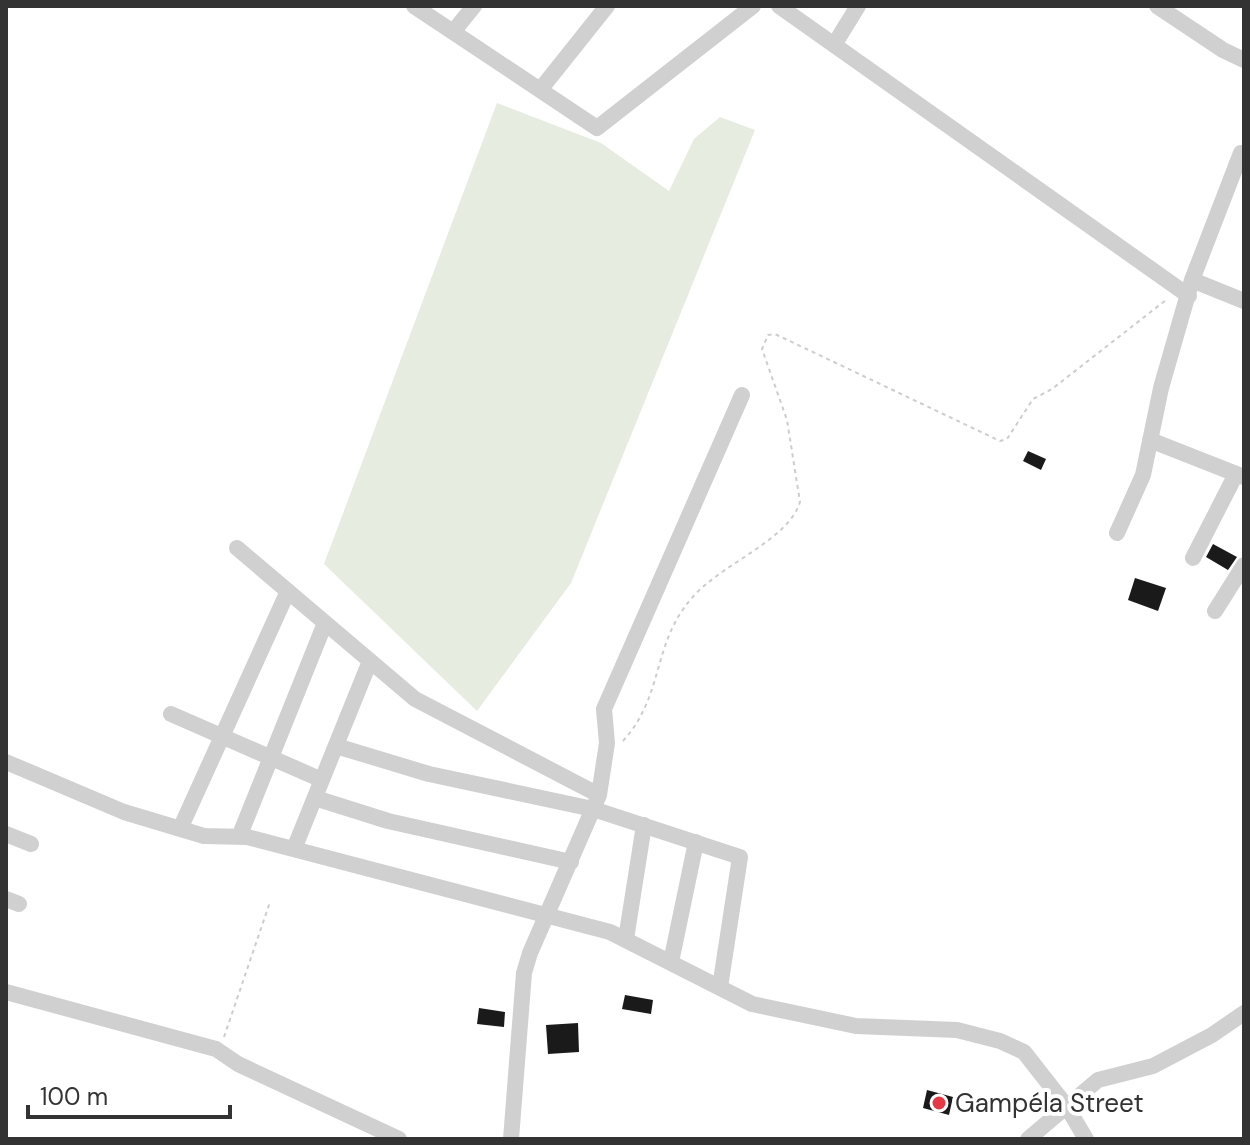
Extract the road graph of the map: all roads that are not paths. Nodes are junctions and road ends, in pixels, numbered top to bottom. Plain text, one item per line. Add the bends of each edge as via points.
1 (414, 6) edge
2 (474, 6) edge
3 (607, 6) edge
4 (753, 6) edge
5 (779, 6) edge
6 (858, 6) edge
7 (1157, 6) edge
8 (453, 32) junction
9 (834, 45) junction
10 (1244, 60) edge
11 (540, 90) junction
12 (1244, 153) edge
13 (1187, 288) junction
14 (1244, 301) edge
15 (742, 395) dead end
16 (1150, 440) junction
17 (1240, 475) edge
18 (1117, 533) dead end
19 (237, 548) dead end
20 (1193, 558) dead end
21 (1244, 565) edge
22 (288, 591) junction
23 (1215, 611) dead end
24 (325, 623) junction
25 (370, 661) junction
26 (171, 714) dead end
27 (222, 737) junction
28 (336, 746) junction
29 (271, 758) junction
30 (6, 762) edge
31 (322, 780) junction
32 (315, 798) junction
33 (596, 802) junction
34 (644, 825) junction
35 (180, 829) junction
36 (6, 834) edge
37 (239, 837) junction
38 (696, 842) junction
39 (31, 844) dead end
40 (294, 849) junction
41 (571, 862) junction
42 (548, 915) junction
43 (626, 939) junction
44 (671, 962) junction
45 (720, 987) junction
46 (6, 992) edge
47 (1244, 1013) edge
48 (1067, 1107) junction
49 (399, 1139) edge
50 (511, 1139) edge
51 (1028, 1139) edge
52 (1086, 1139) edge

1 - 8 street
2 - 8 street
3 - 11 street
4 - 11 street via 597,128
5 - 9 street
6 - 9 street
7 - 10 street
8 - 11 street
9 - 13 street
12 - 13 street
13 - 14 street
13 - 16 street
15 - 33 street via 604,709 607,743
16 - 17 street
16 - 18 street via 1143,475
17 - 20 street
19 - 22 street
21 - 23 street
22 - 24 street
22 - 27 street
24 - 25 street
24 - 29 street
25 - 28 street
25 - 33 street via 415,699
26 - 27 street
27 - 29 street
27 - 35 street
28 - 31 street
28 - 33 street via 429,774
29 - 31 street
29 - 37 street
30 - 35 street via 124,812
31 - 32 street
32 - 40 street
32 - 41 street via 388,821
33 - 34 street
33 - 41 street
34 - 38 street
34 - 43 street
35 - 37 street
36 - 39 street
37 - 40 street
38 - 44 street
38 - 45 street via 740,857
40 - 42 street
41 - 42 street
42 - 43 street
42 - 50 street via 524,973
43 - 44 street
44 - 45 street
45 - 48 street via 752,1004 856,1026 957,1030 1000,1041 1024,1052
46 - 49 street via 216,1049
47 - 48 street via 1153,1066 1098,1080
48 - 51 street
48 - 52 street

